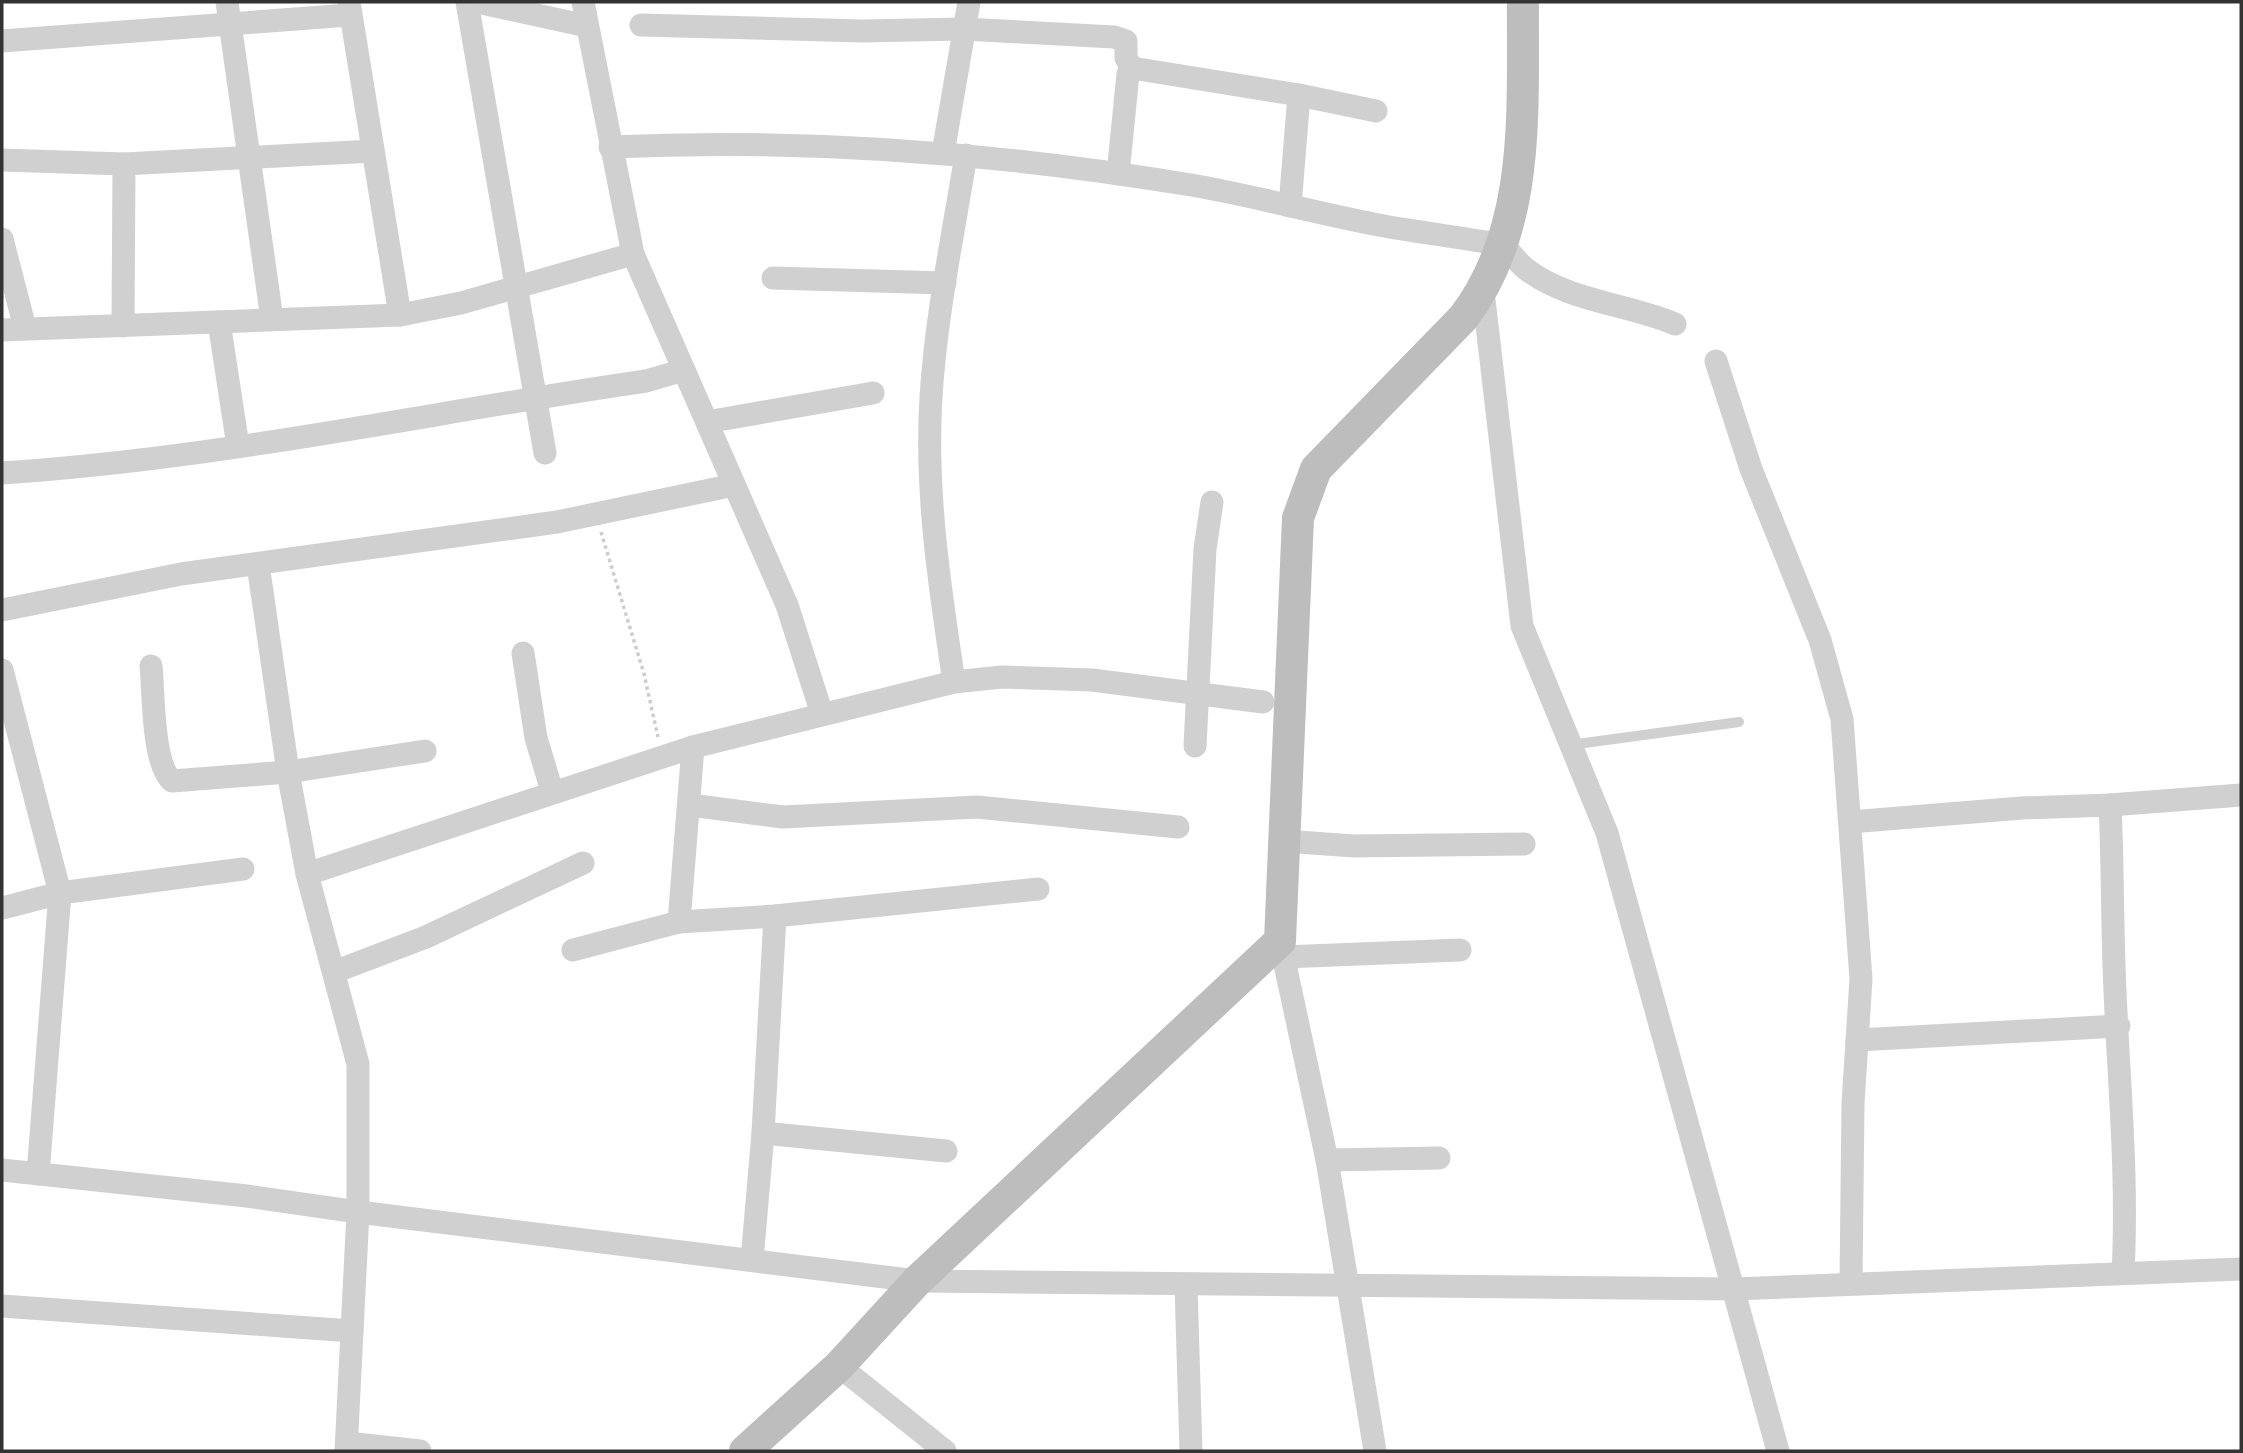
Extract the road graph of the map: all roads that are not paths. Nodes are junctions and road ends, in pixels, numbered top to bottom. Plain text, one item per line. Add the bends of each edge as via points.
1 (467, 2) edge
2 (477, 2) edge
3 (583, 2) edge
4 (970, 2) edge
5 (1523, 2) edge
6 (349, 8) edge
7 (229, 13) edge
8 (641, 25) dead end
9 (587, 26) junction
10 (964, 29) junction
11 (2, 41) edge
12 (1132, 68) junction
13 (1299, 95) junction
14 (1376, 111) dead end
15 (610, 147) junction
16 (373, 151) junction
17 (954, 154) junction
18 (250, 157) junction
19 (2, 160) edge
20 (124, 164) junction
21 (1118, 174) junction
22 (1290, 206) junction
23 (2, 239) edge
24 (1504, 245) junction
25 (633, 254) junction
26 (773, 278) dead end
27 (945, 283) junction
28 (514, 287) junction
29 (1483, 291) junction
30 (400, 315) junction
31 (272, 319) junction
32 (219, 322) junction
33 (1675, 324) dead end
34 (123, 326) junction
35 (25, 328) junction
36 (2, 330) edge
37 (1716, 361) dead end
38 (684, 370) junction
39 (873, 393) dead end
40 (538, 398) junction
41 (707, 422) junction
42 (238, 446) junction
43 (545, 453) dead end
44 (2, 473) edge
45 (734, 485) junction
46 (1212, 502) dead end
47 (258, 564) junction
48 (2, 610) edge
49 (523, 653) dead end
50 (152, 666) dead end
51 (2, 670) edge
52 (954, 682) junction
53 (1199, 694) junction
54 (1263, 702) dead end
55 (822, 714) junction
56 (1740, 722) dead end
57 (1195, 746) dead end
58 (1570, 746) junction
59 (693, 747) junction
60 (425, 751) dead end
61 (288, 772) junction
62 (552, 791) junction
63 (2241, 795) edge
64 (2110, 804) junction
65 (690, 805) junction
66 (1850, 822) junction
67 (1178, 827) dead end
68 (1284, 841) junction
69 (1524, 844) dead end
70 (583, 863) dead end
71 (243, 869) dead end
72 (307, 874) junction
73 (1038, 890) dead end
74 (60, 893) junction
75 (2, 908) edge
76 (775, 916) junction
77 (679, 922) junction
78 (1281, 949) junction
79 (573, 950) dead end
80 (1460, 950) dead end
81 (334, 972) junction
82 (2119, 1026) junction
83 (1857, 1040) junction
84 (763, 1133) junction
85 (946, 1151) dead end
86 (1439, 1158) dead end
87 (1326, 1160) junction
88 (2, 1170) edge
89 (38, 1174) junction
90 (358, 1212) junction
91 (752, 1260) junction
92 (2241, 1269) edge
93 (2123, 1273) junction
94 (917, 1281) junction
95 (1851, 1284) junction
96 (1349, 1285) junction
97 (1186, 1286) junction
98 (1733, 1289) junction
99 (2, 1306) edge
100 (352, 1331) junction
101 (839, 1366) junction
102 (346, 1447) edge
103 (748, 1450) edge
104 (419, 1451) edge
105 (945, 1451) edge
106 (1191, 1451) edge
107 (1375, 1451) edge
108 (1778, 1451) edge

1 - 28 street
2 - 9 street
3 - 9 street
4 - 10 street
5 - 24 street via 1522,145
6 - 7 street
6 - 16 street
7 - 11 street
7 - 18 street
8 - 10 street
9 - 15 street
10 - 12 street via 1124,39
10 - 17 street
12 - 13 street
12 - 21 street
13 - 14 street
13 - 22 street
15 - 17 street via 796,146
15 - 25 street
16 - 18 street
16 - 30 street
17 - 21 street
17 - 27 street
18 - 20 street
18 - 31 street
19 - 20 street
20 - 34 street
21 - 22 street
22 - 24 street
23 - 35 street
24 - 29 street
24 - 33 street via 1524,268 1544,281
25 - 28 street
25 - 38 street
26 - 27 street
27 - 52 street via 931,397 931,461 939,584
28 - 30 street
28 - 40 street
29 - 58 street via 1522,626
29 - 68 street via 1463,318 1316,469 1298,518
30 - 31 street
31 - 32 street
32 - 34 street
32 - 42 street
34 - 35 street
35 - 36 street
37 - 66 street via 1751,469 1820,640 1842,719
38 - 40 street via 646,381
38 - 41 street
39 - 41 street
40 - 42 street
40 - 43 street
41 - 45 street
42 - 44 street
45 - 47 street via 596,514
45 - 55 street via 788,605
46 - 53 street via 1205,549
47 - 48 street via 181,574
47 - 61 street
49 - 62 street via 536,738
50 - 61 street via 160,759 164,774 172,781
51 - 74 street
52 - 53 street via 1002,677 1092,680
52 - 55 street
53 - 54 street
53 - 57 street
55 - 59 street
56 - 58 lane
58 - 98 street via 1607,833
59 - 62 street
59 - 65 street
60 - 61 street
61 - 72 street
62 - 72 street
63 - 64 street
64 - 66 street
64 - 82 street
65 - 67 street via 783,817 977,807
65 - 77 street
66 - 83 street via 1861,979
68 - 69 street via 1424,847
68 - 78 street
70 - 81 street via 426,937
71 - 74 street
72 - 81 street
73 - 76 street
74 - 75 street
74 - 89 street
76 - 77 street
76 - 84 street
77 - 79 street
78 - 80 street
78 - 87 street
78 - 94 street
81 - 90 street via 358,1064
82 - 83 street
82 - 93 street via 2126,1219
83 - 95 street
84 - 85 street
84 - 91 street
86 - 87 street
87 - 96 street
88 - 89 street
89 - 90 street
90 - 91 street
90 - 100 street
91 - 94 street
92 - 93 street
93 - 95 street
94 - 97 street
94 - 101 street
95 - 98 street
96 - 97 street
96 - 98 street
96 - 107 street
97 - 106 street
98 - 108 street
99 - 100 street
100 - 102 street
101 - 103 street
101 - 105 street
102 - 104 street

